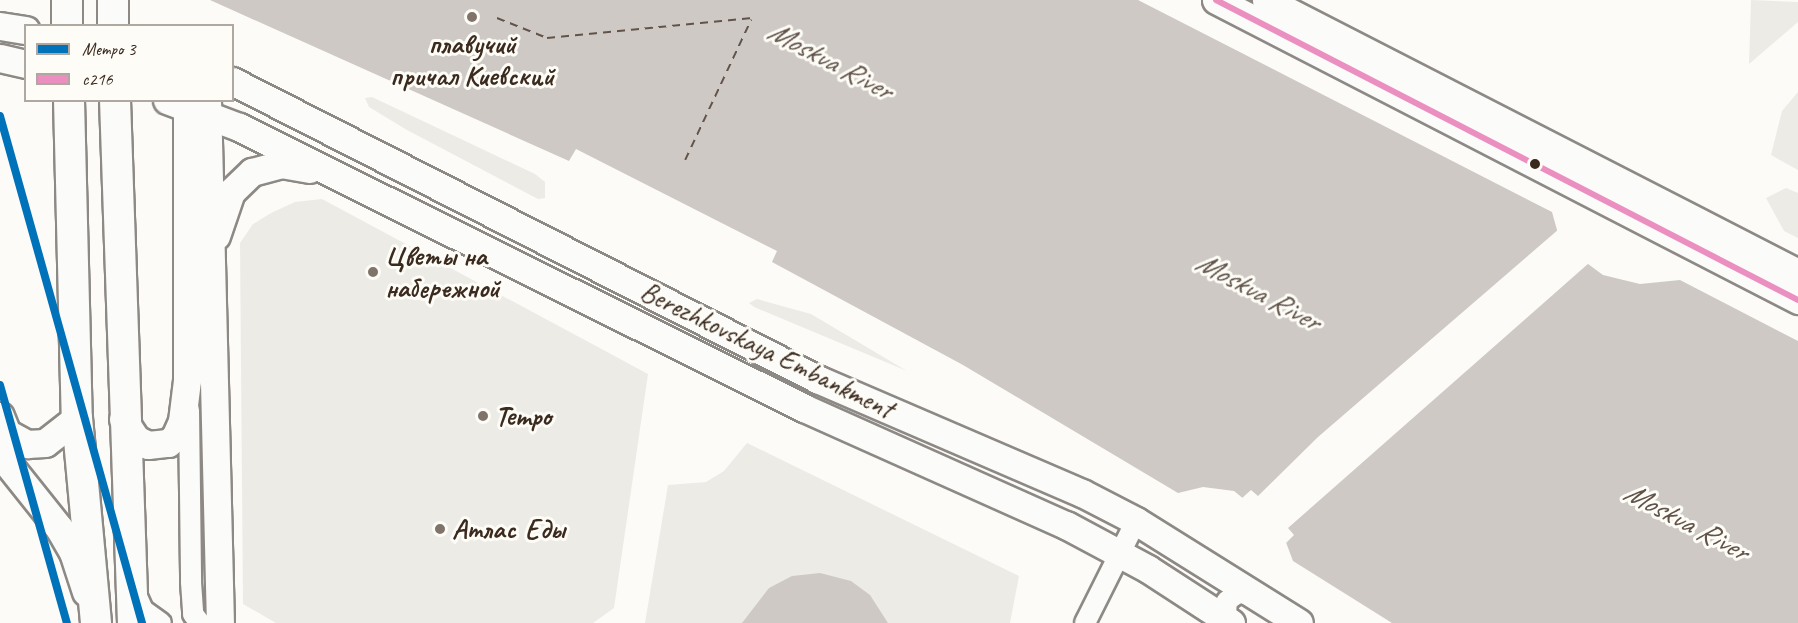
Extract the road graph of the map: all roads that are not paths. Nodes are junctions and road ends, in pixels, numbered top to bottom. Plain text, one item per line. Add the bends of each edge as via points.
1 (66, 0) edge
2 (113, 0) edge
3 (1216, 0) edge
4 (1266, 0) edge
5 (67, 24) edge
6 (114, 24) edge
7 (0, 26) edge
8 (24, 30) edge
9 (0, 58) edge
10 (24, 64) edge
11 (234, 82) edge
12 (69, 102) edge
13 (115, 102) edge
14 (191, 104) edge
15 (337, 175) junction
16 (211, 273) junction
17 (1798, 273) edge
18 (1798, 300) edge
19 (187, 380) junction
20 (0, 416) edge
21 (77, 418) junction
22 (123, 419) junction
23 (0, 454) edge
24 (1136, 521) junction
25 (1119, 553) junction
26 (130, 574) junction
27 (1251, 594) junction
28 (94, 623) edge
29 (133, 623) edge
30 (161, 623) edge
31 (200, 623) edge
32 (220, 623) edge
33 (1085, 623) edge
34 (1231, 623) edge
35 (1299, 623) edge

1 - 5 main road
2 - 6 main road
3 - 18 main road
4 - 17 main road
7 - 8 main road
9 - 10 main road
11 - 24 main road, Berezhkovskaya Embankment via 817,380 1082,493
12 - 21 main road
13 - 22 main road
14 - 15 main road, Berezhkovskaya Embankment
14 - 16 main road
14 - 19 main road
15 - 16 main road via 281,164 252,172 231,192 222,211
15 - 25 main road, Berezhkovskaya Embankment via 804,408 1046,515
16 - 32 main road
19 - 22 main road via 182,421 168,443 148,445 136,439
19 - 31 street via 191,582 193,614
20 - 21 main road via 7,433 27,444 45,443
21 - 28 main road
22 - 26 main road
23 - 28 main road via 73,552
24 - 25 street
24 - 27 main road, Berezhkovskaya Embankment
25 - 33 street
25 - 34 main road, Berezhkovskaya Embankment
26 - 29 main road
26 - 30 street via 143,610
27 - 34 street via 1238,593 1227,601 1226,614
27 - 35 main road, Berezhkovskaya Embankment

